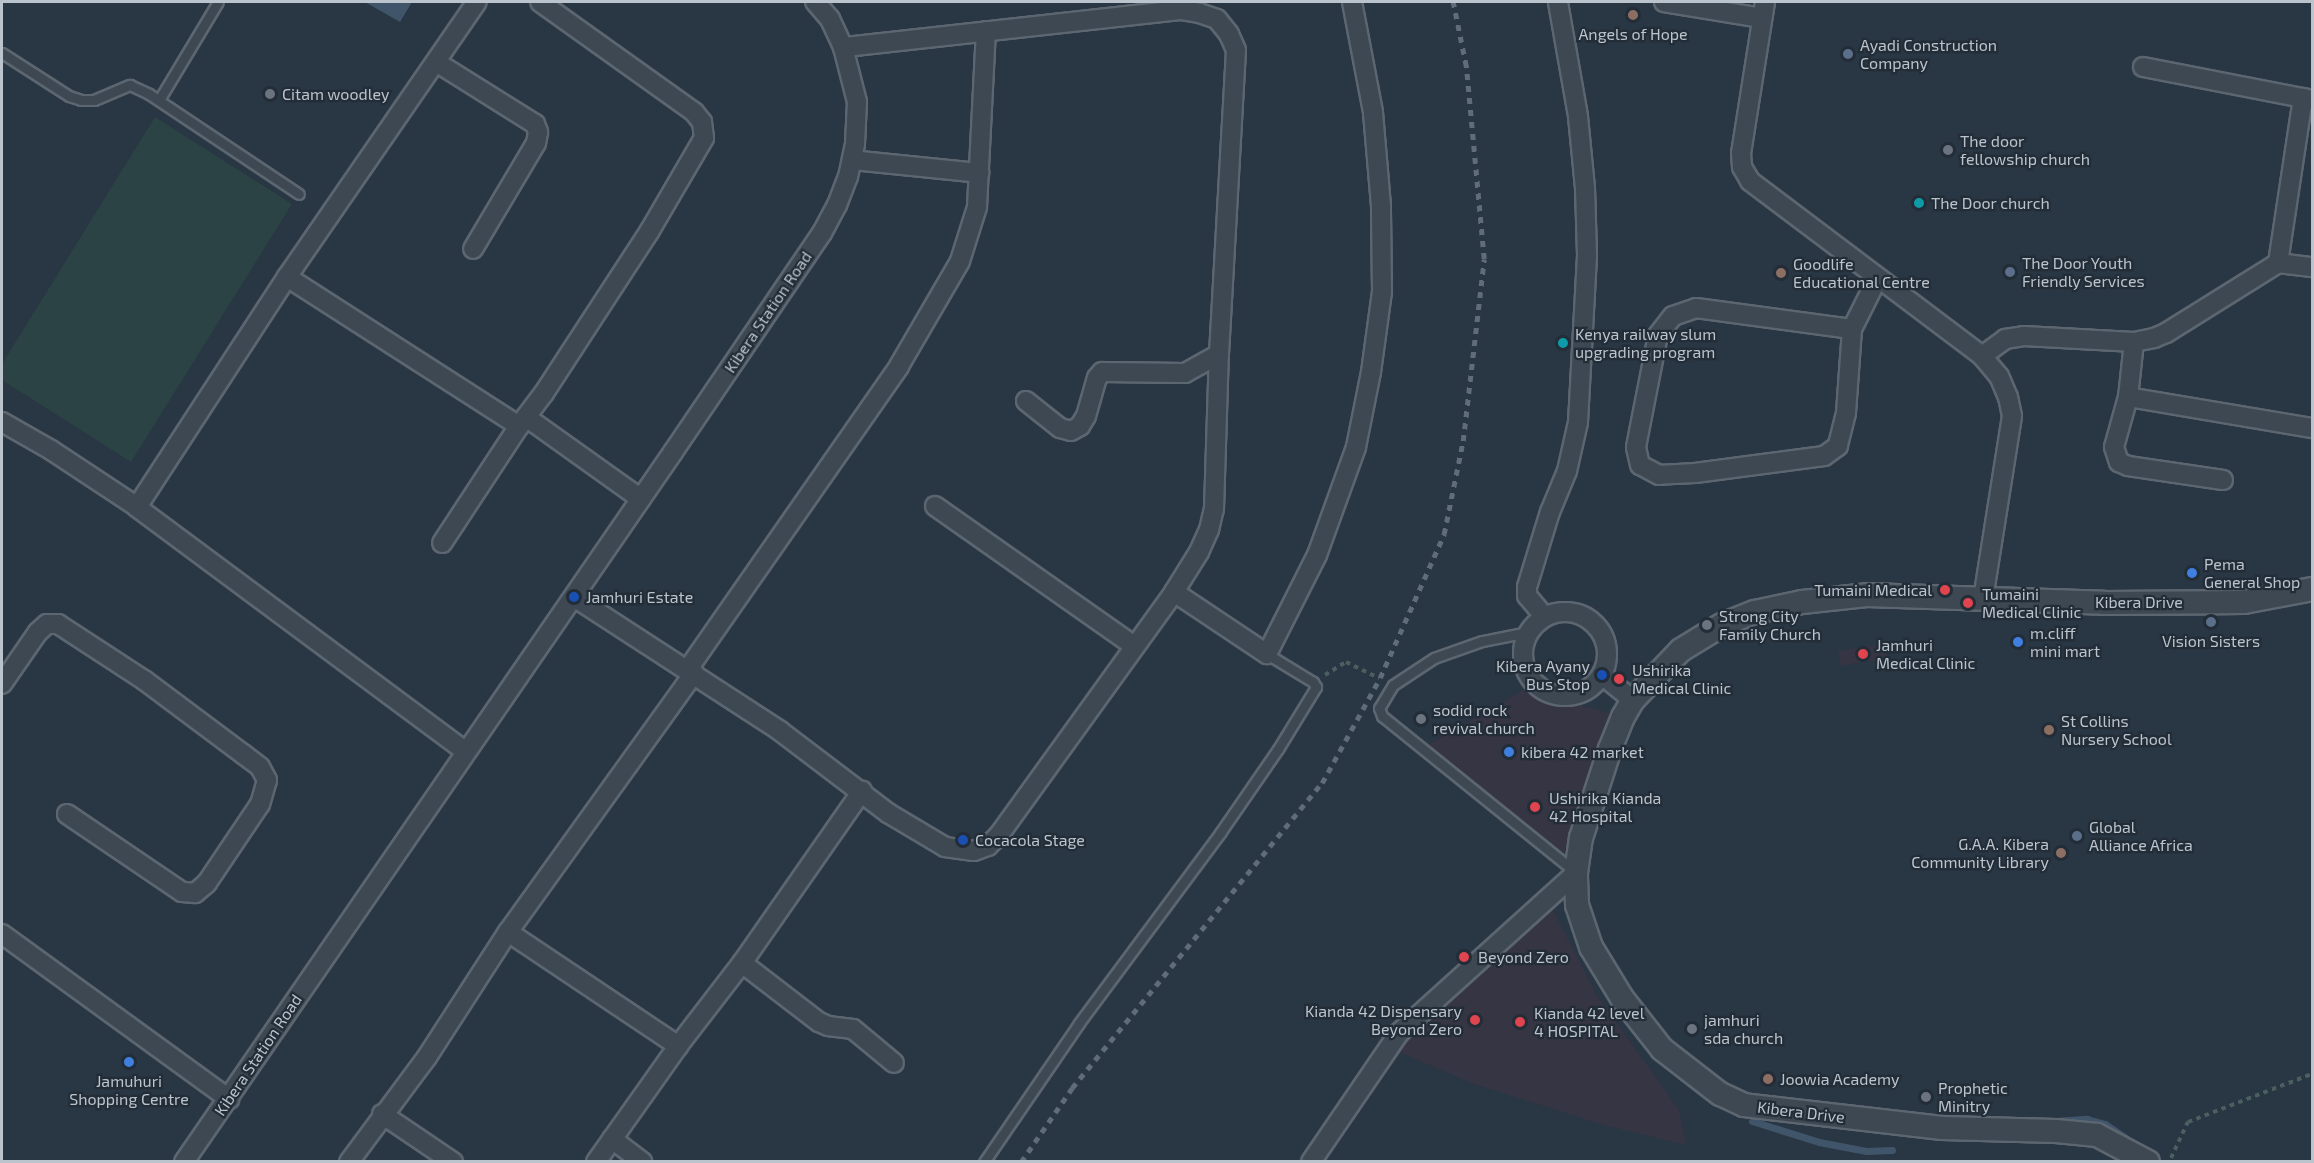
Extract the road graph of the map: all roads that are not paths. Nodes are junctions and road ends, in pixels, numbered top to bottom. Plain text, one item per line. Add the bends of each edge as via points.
1 (218, 2) edge
2 (477, 2) edge
3 (540, 2) edge
4 (815, 2) edge
5 (1352, 2) edge
6 (1558, 2) edge
7 (1664, 2) edge
8 (1764, 10) edge
9 (986, 32) junction
10 (843, 47) junction
11 (2, 52) edge
12 (436, 63) junction
13 (2143, 67) dead end
14 (2308, 99) edge
15 (159, 100) junction
16 (852, 160) junction
17 (979, 173) junction
18 (299, 194) dead end
19 (473, 249) dead end
20 (2277, 263) junction
21 (2313, 267) edge
22 (287, 277) junction
23 (1877, 279) junction
24 (1852, 329) junction
25 (2134, 342) junction
26 (1219, 354) junction
27 (1982, 356) junction
28 (2128, 397) junction
29 (1026, 401) dead end
30 (2, 422) edge
31 (522, 422) junction
32 (2313, 428) edge
33 (2223, 480) dead end
34 (641, 499) junction
35 (935, 506) dead end
36 (137, 507) junction
37 (442, 543) dead end
38 (2313, 589) edge
39 (1174, 592) junction
40 (574, 597) junction
41 (1983, 599) junction
42 (1544, 616) junction
43 (1528, 632) junction
44 (1134, 646) junction
45 (1267, 654) junction
46 (691, 671) junction
47 (1602, 675) junction
48 (2, 684) edge
49 (1633, 700) junction
50 (465, 751) junction
51 (862, 791) junction
52 (68, 814) dead end
53 (1576, 873) junction
54 (508, 932) junction
55 (2, 934) edge
56 (742, 963) junction
57 (678, 1046) junction
58 (894, 1063) dead end
59 (229, 1099) junction
60 (382, 1114) junction
61 (612, 1139) junction
62 (184, 1161) edge
63 (349, 1161) edge
64 (453, 1161) edge
65 (596, 1161) edge
66 (642, 1161) edge
67 (984, 1161) edge
68 (1311, 1161) edge
69 (2148, 1161) edge

1 - 15 lane
2 - 12 street
3 - 31 street via 694,112 702,122 704,138 650,232
4 - 10 street, Kibera Station Road via 830,19
5 - 45 street via 1373,112 1381,206 1382,292 1356,447 1317,555
6 - 42 street via 1578,116 1587,255 1578,422 1567,471 1527,587 1527,596
7 - 8 street
8 - 23 street via 1740,153 1742,167 1764,194
9 - 10 street
9 - 17 street
9 - 26 street via 1180,10 1216,19 1229,34 1236,50
10 - 16 street, Kibera Station Road via 856,102
11 - 15 lane via 81,100 94,100 130,85
12 - 19 street via 535,124 538,132 536,144
12 - 22 street
13 - 14 street
14 - 20 street
15 - 18 lane
16 - 17 street
16 - 34 street, Kibera Station Road via 837,205 822,233
17 - 46 street via 977,207 960,261 899,366
20 - 21 street
20 - 25 street via 2166,333
22 - 31 street
22 - 36 street
23 - 24 street
23 - 27 street
24 - 24 street via 1696,308 1673,316 1658,334 1636,447 1640,465 1659,475 1695,473 1824,456 1833,451 1842,436 1846,413
25 - 27 street via 2024,336 2005,339
25 - 28 street
26 - 29 street via 1185,373 1102,372 1086,416 1071,431 1060,428
26 - 39 street via 1214,509 1199,552
27 - 41 street via 1999,376 2012,416
28 - 32 street
28 - 33 street via 2114,447 2119,462
30 - 36 street
31 - 34 street
31 - 37 street
34 - 40 street, Kibera Station Road
35 - 44 street
36 - 50 street
38 - 41 street, Kibera Drive via 2244,602
39 - 44 street
39 - 45 street
40 - 46 street
40 - 50 street, Kibera Station Road
41 - 49 street, Kibera Drive via 1867,595 1755,612 1722,625 1681,650
42 - 43 street
42 - 47 street via 1566,610 1587,616 1603,632 1608,654
43 - 47 street via 1522,654 1528,675 1544,691 1565,697 1587,691
43 - 53 lane via 1482,641 1434,658 1394,685 1379,708 1382,716
44 - 51 street via 988,846 974,851 945,847 888,813
45 - 67 lane via 1316,687 1220,833 1079,1023
46 - 51 street
46 - 54 street
47 - 49 street
48 - 52 street via 38,632 47,624 58,624 144,680 260,767 267,780 260,804 207,883 195,893 182,892
49 - 53 street, Kibera Drive via 1595,790
50 - 59 street, Kibera Station Road
51 - 56 street
53 - 68 street via 1399,1033
53 - 69 street, Kibera Drive via 1577,905 1585,931 1622,998 1662,1049 1720,1094 1744,1105 1941,1128 2097,1135
54 - 57 street
54 - 60 street via 427,1058
55 - 59 street
56 - 57 street
56 - 58 street via 819,1022 853,1029
57 - 61 street
59 - 62 street, Kibera Station Road
60 - 63 street
60 - 64 street
61 - 65 street
61 - 66 street

